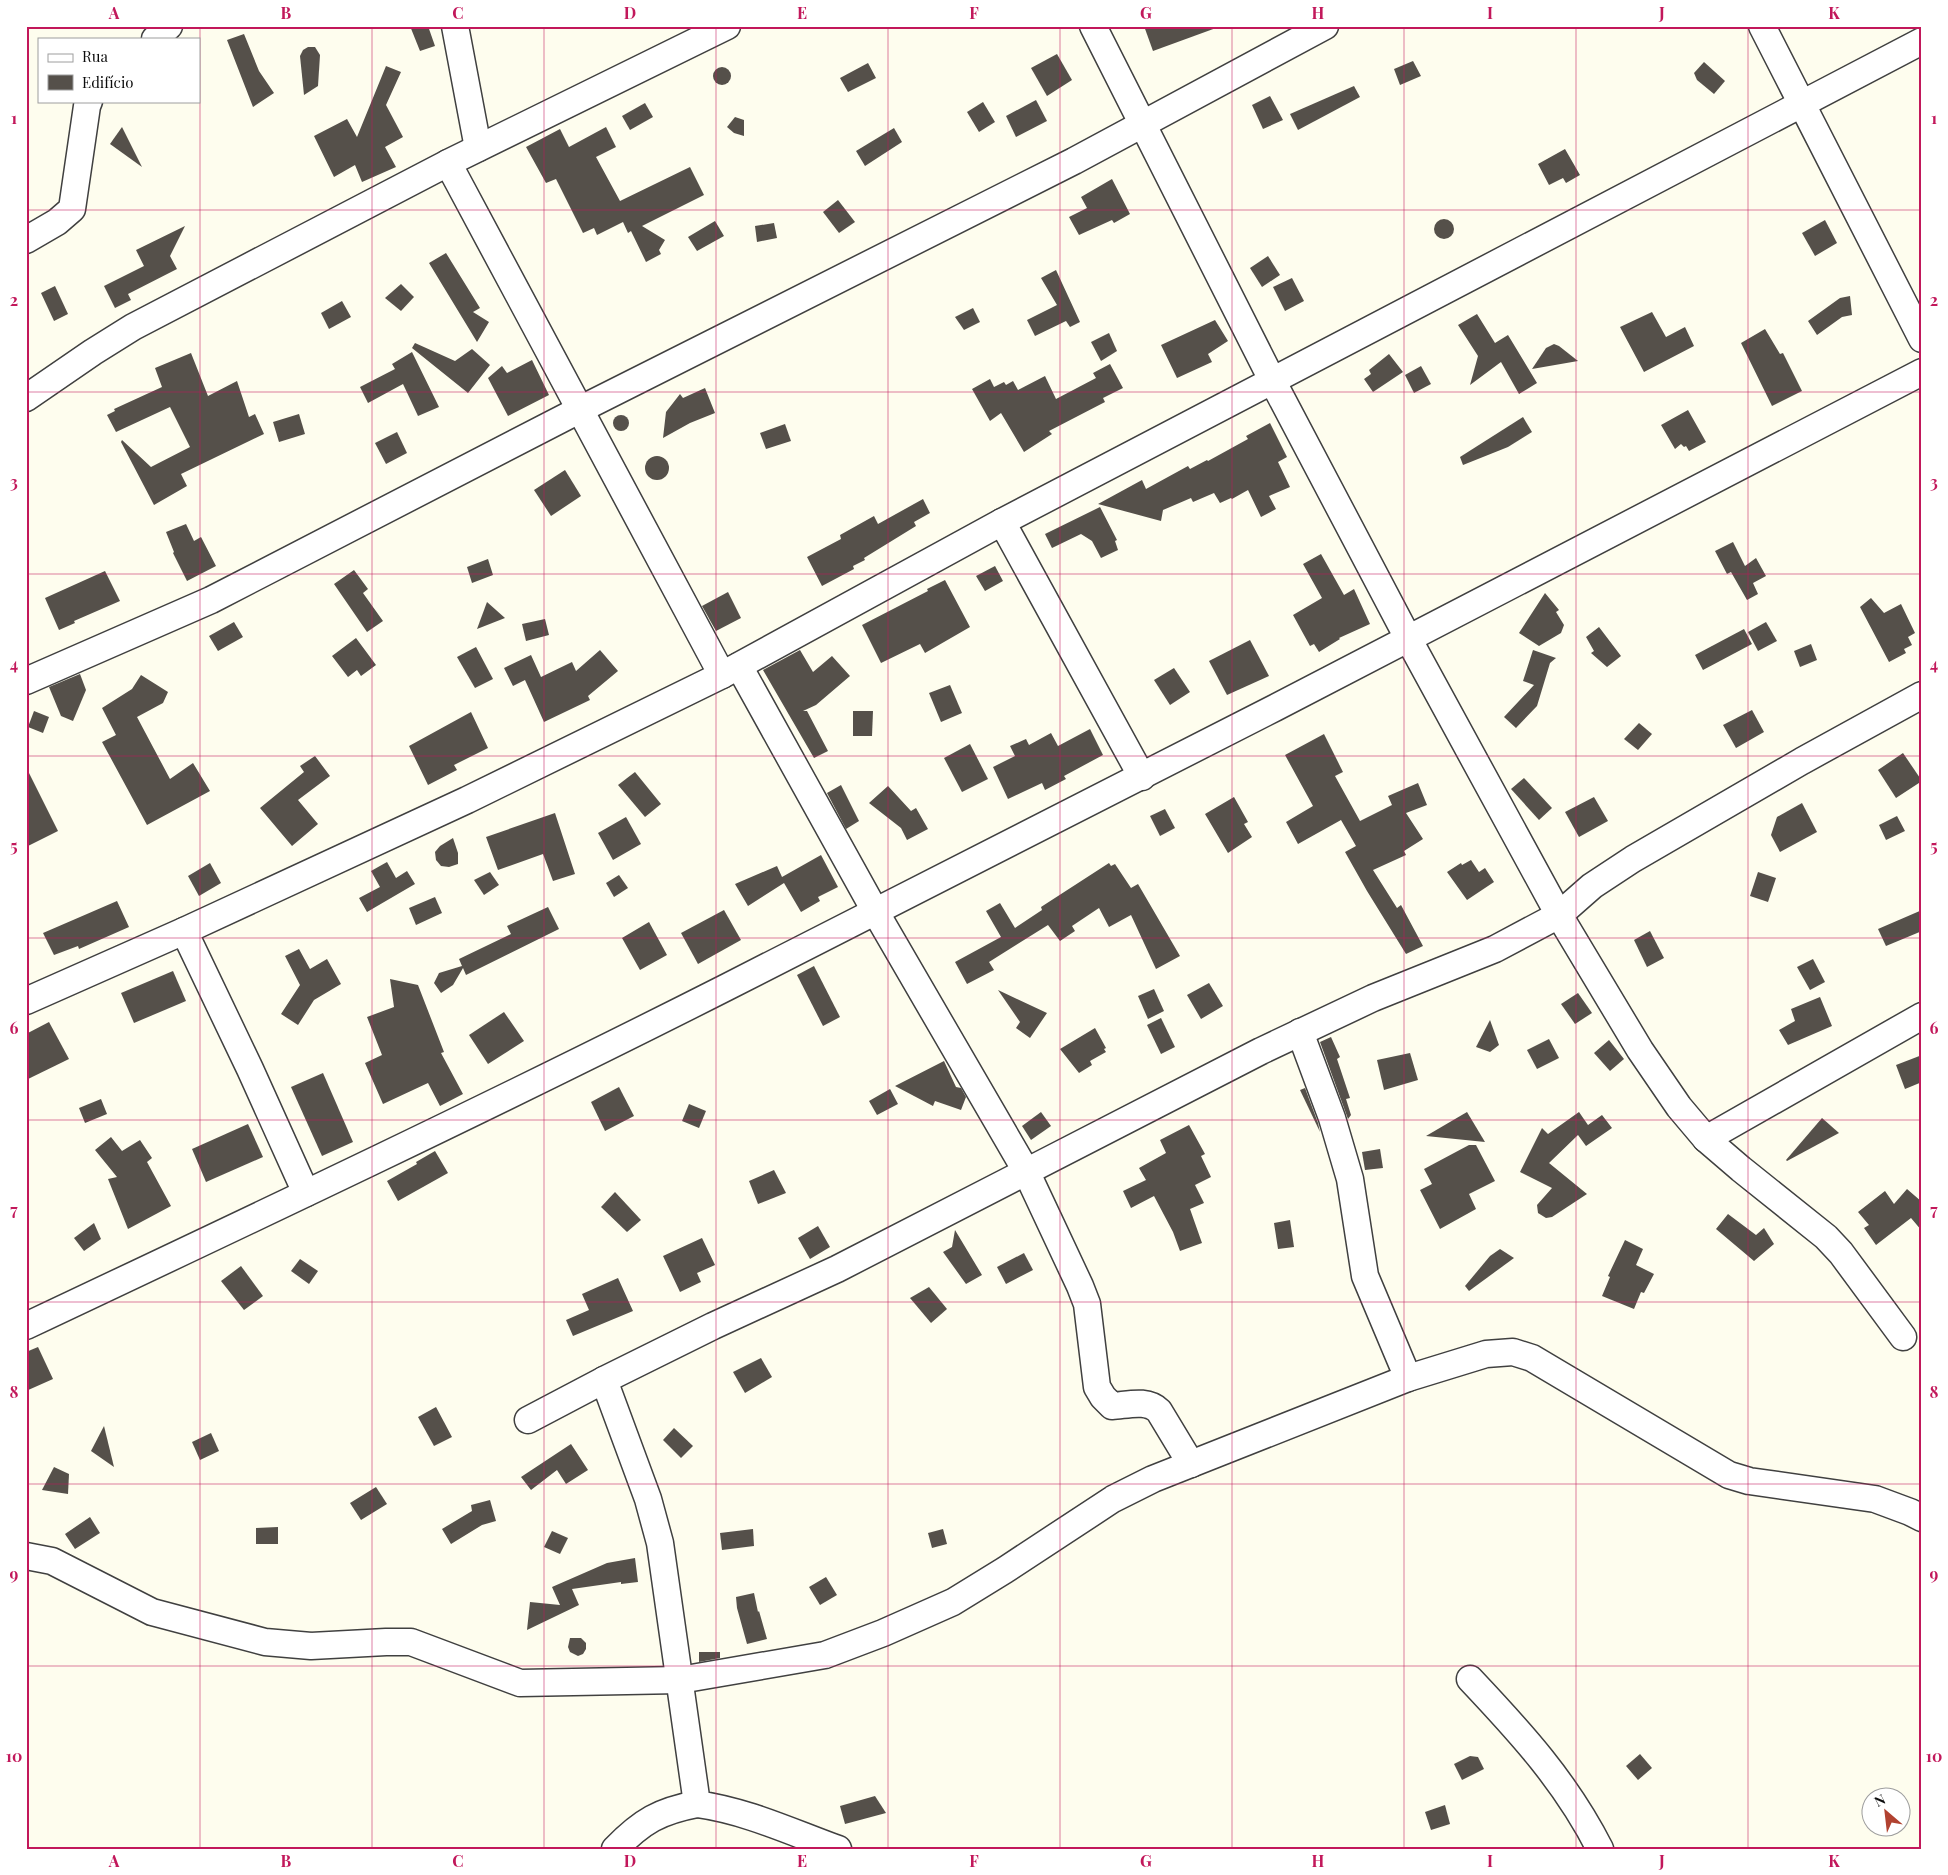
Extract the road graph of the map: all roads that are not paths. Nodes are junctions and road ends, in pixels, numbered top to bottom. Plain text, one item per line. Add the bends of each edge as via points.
1 (169, 26) edge
2 (455, 26) edge
3 (727, 26) edge
4 (1093, 26) edge
5 (1325, 26) edge
6 (1762, 26) edge
7 (156, 38) edge
8 (1922, 40) edge
9 (89, 102) edge
10 (1802, 104) junction
11 (1143, 125) junction
12 (478, 148) junction
13 (448, 164) junction
14 (26, 240) edge
15 (1922, 339) edge
16 (1922, 372) edge
17 (1272, 380) junction
18 (26, 398) edge
19 (581, 409) junction
20 (1002, 522) junction
21 (1409, 640) junction
22 (730, 670) junction
23 (29, 672) edge
24 (1922, 695) edge
25 (1142, 777) junction
26 (875, 911) junction
27 (1559, 915) junction
28 (184, 931) junction
29 (26, 1001) edge
30 (1922, 1016) edge
31 (1300, 1032) junction
32 (1706, 1139) junction
33 (1026, 1171) junction
34 (306, 1193) junction
35 (26, 1326) edge
36 (1903, 1338) dead end
37 (1408, 1378) junction
38 (604, 1380) junction
39 (528, 1420) dead end
40 (1191, 1464) junction
41 (1922, 1518) edge
42 (26, 1556) edge
43 (1470, 1679) dead end
44 (680, 1680) junction
45 (697, 1804) junction
46 (615, 1849) edge
47 (838, 1849) edge
48 (1600, 1849) edge

1 - 7 street
2 - 12 street
3 - 12 street
4 - 11 street
5 - 11 street
6 - 10 street
8 - 10 street
9 - 14 street via 72,209
10 - 15 street
10 - 17 street
11 - 17 street
11 - 19 street
12 - 13 street
13 - 18 street via 133,327
13 - 19 street
16 - 21 street
17 - 20 street
17 - 21 street
19 - 22 street
19 - 23 street via 211,600
20 - 22 street
20 - 25 street
21 - 25 street
21 - 27 street
22 - 26 street
22 - 28 street via 459,804
24 - 27 street via 1633,860 1592,886
25 - 26 street
26 - 33 street
26 - 34 street via 724,989
27 - 31 street via 1495,948
27 - 32 street via 1640,1050 1679,1107
28 - 29 street
28 - 34 street
30 - 32 street
31 - 33 street
31 - 37 street via 1332,1118 1350,1179 1365,1276
32 - 36 street via 1740,1170 1826,1237
33 - 38 street via 837,1269
33 - 40 street via 1087,1304 1097,1387 1112,1406 1154,1406
34 - 35 street
37 - 40 street
37 - 41 street via 1486,1354 1513,1352 1532,1358 1729,1474 1749,1481 1875,1499
38 - 39 street
38 - 44 street via 648,1499 660,1542
40 - 44 street via 1113,1499 953,1602 883,1634 824,1655
42 - 44 street via 52,1562 152,1612 265,1642 311,1646 411,1642 520,1684
43 - 48 street via 1529,1742 1562,1785
44 - 45 street
45 - 46 street via 671,1809 648,1820
45 - 47 street via 768,1821

